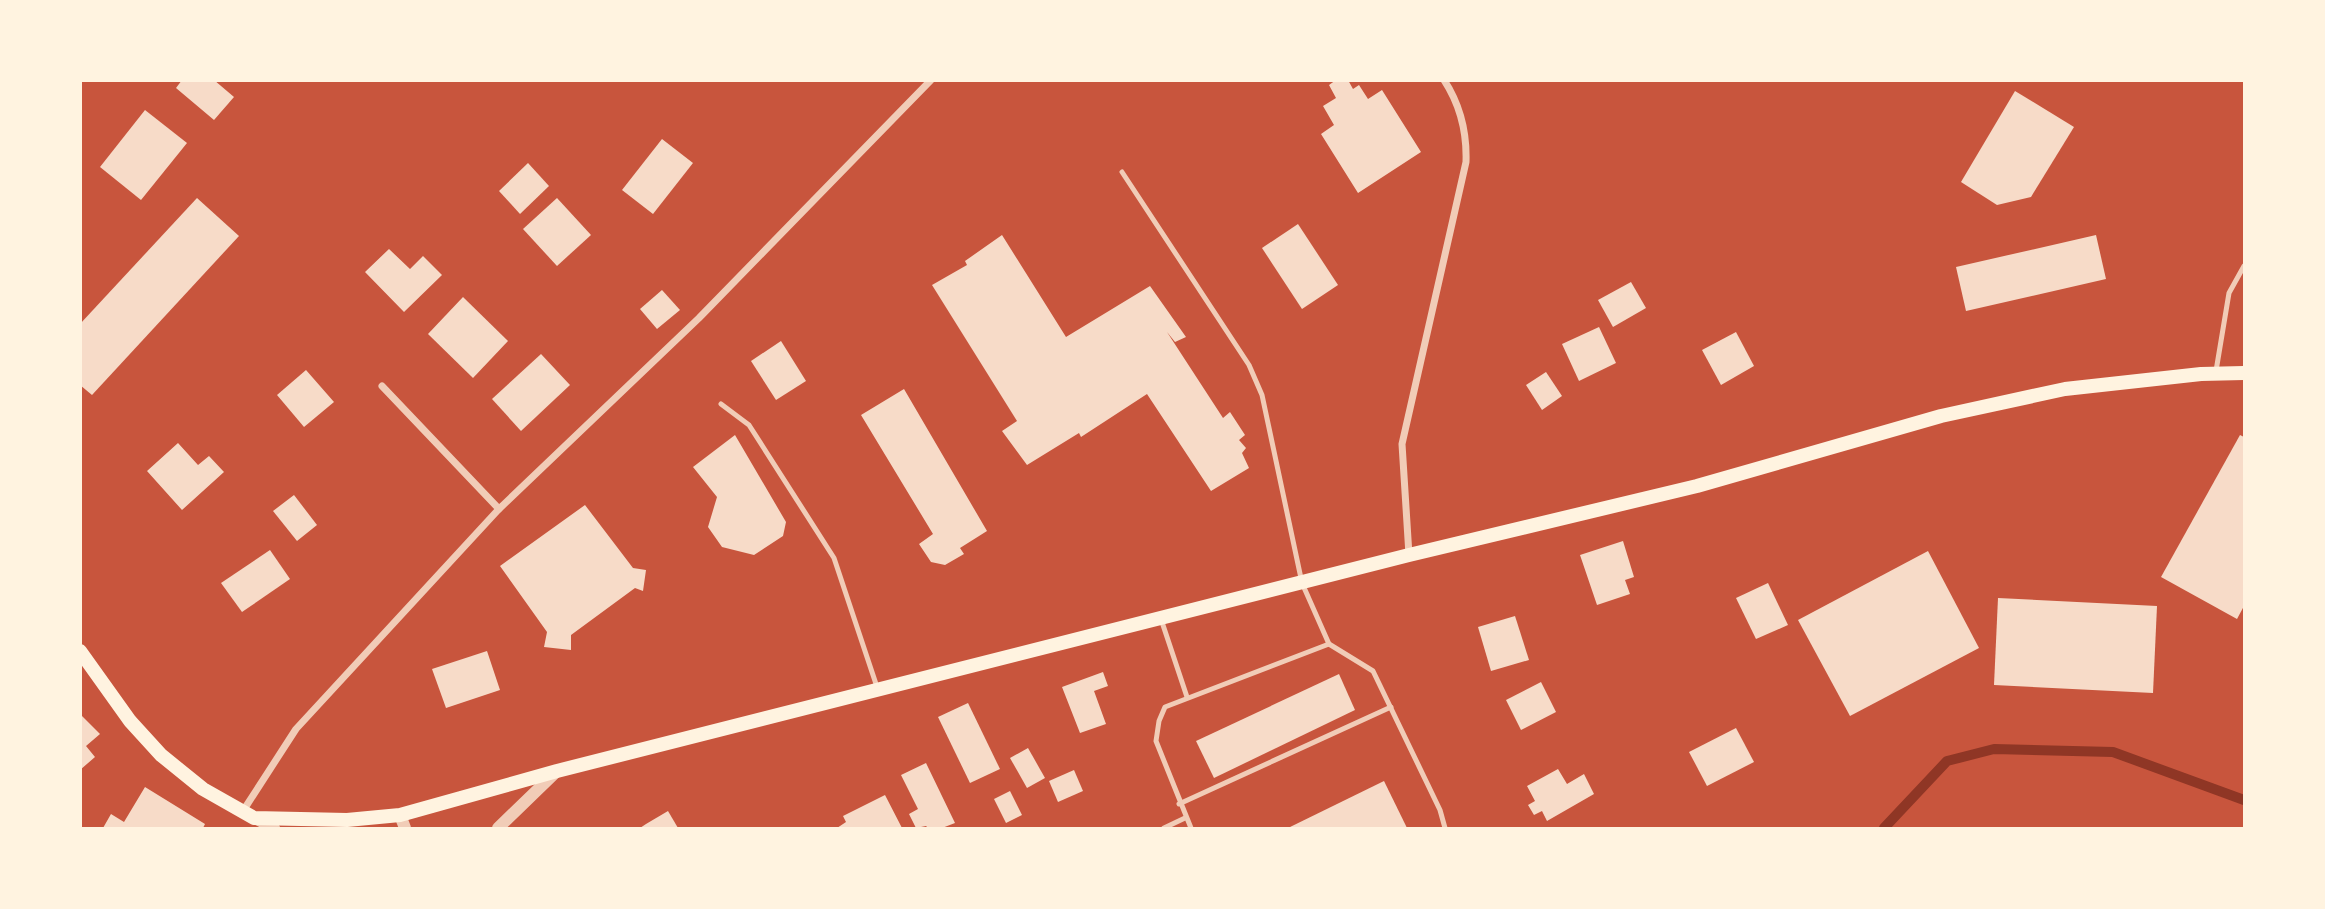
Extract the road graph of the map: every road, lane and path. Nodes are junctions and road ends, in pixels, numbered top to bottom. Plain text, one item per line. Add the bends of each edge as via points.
1 (931, 80) edge
2 (1444, 80) edge
3 (1122, 172) dead end
4 (2245, 267) edge
5 (2245, 373) edge
6 (2216, 374) junction
7 (382, 386) dead end
8 (721, 404) dead end
9 (499, 509) junction
10 (1409, 555) junction
11 (1302, 583) junction
12 (1161, 619) junction
13 (1329, 644) junction
14 (80, 650) edge
15 (878, 690) junction
16 (1187, 697) junction
17 (1391, 707) junction
18 (557, 771) junction
19 (1179, 804) junction
20 (249, 814) junction
21 (1185, 818) junction
22 (402, 822) edge
23 (274, 828) edge
24 (498, 828) edge
25 (1164, 828) edge
26 (1191, 828) edge
27 (1445, 828) edge

1 - 9 street via 699,318
2 - 10 street via 1460,113 1466,162 1402,444
3 - 11 lane via 1249,365 1262,395
4 - 6 lane via 2228,293
5 - 6 main road
6 - 10 main road via 2065,388 1941,416 1697,486
7 - 9 street
8 - 15 lane via 749,425 834,558
9 - 20 street via 296,729
10 - 11 main road
11 - 12 main road
11 - 13 lane
12 - 15 main road
12 - 16 lane
13 - 16 lane
13 - 17 lane via 1373,671
14 - 20 main road via 160,755 203,789
15 - 18 main road
16 - 19 lane via 1165,707 1156,741
17 - 19 lane
17 - 27 lane
18 - 22 main road
18 - 24 street
19 - 21 lane
20 - 22 main road
20 - 23 street
21 - 25 lane
21 - 26 lane

